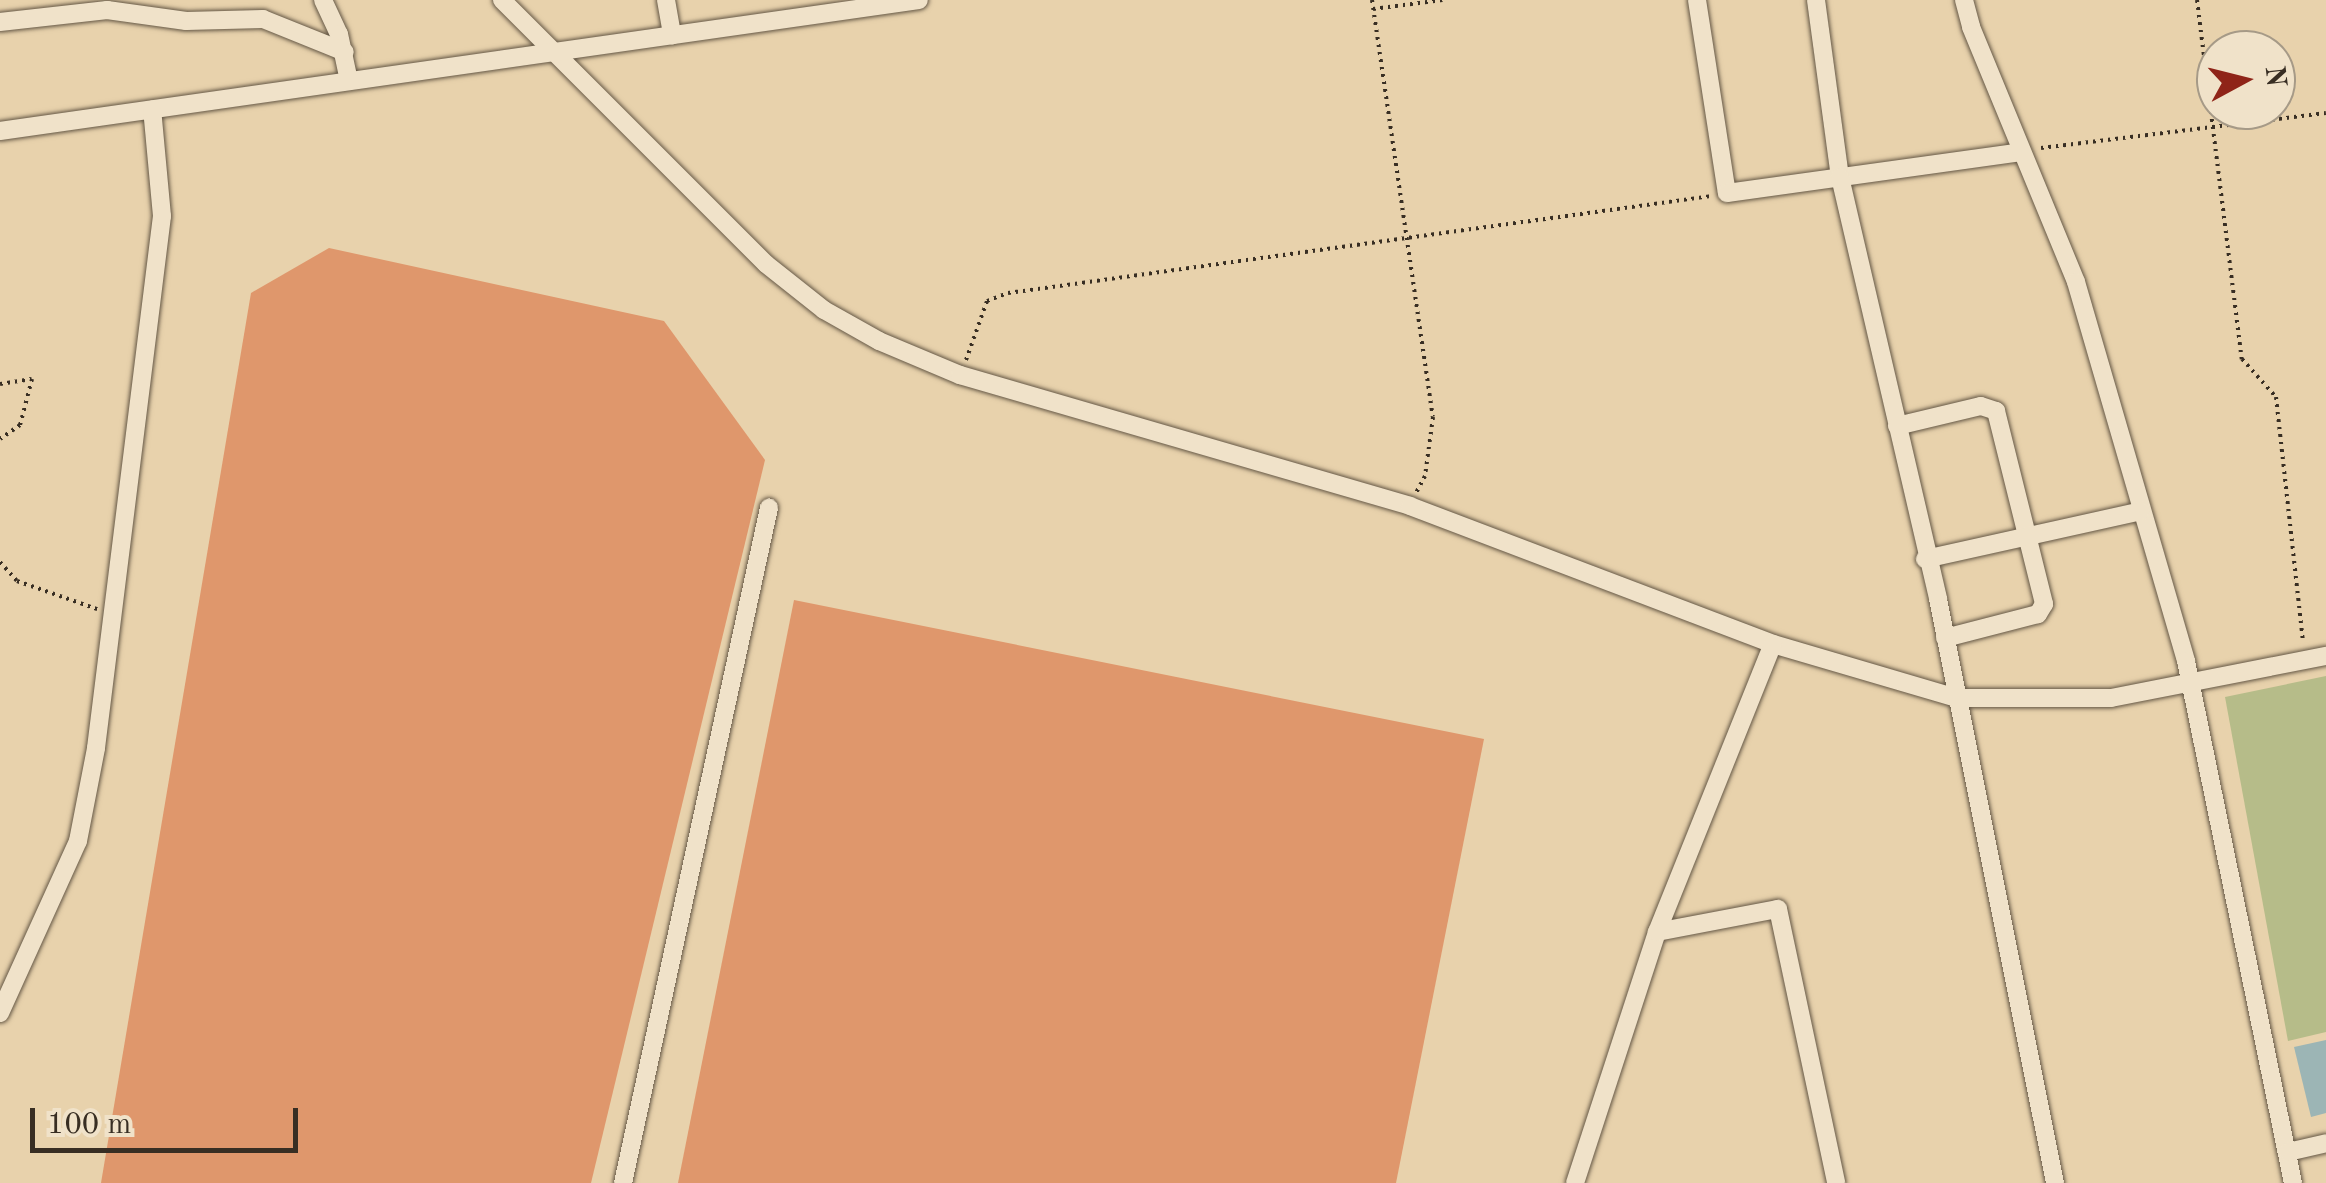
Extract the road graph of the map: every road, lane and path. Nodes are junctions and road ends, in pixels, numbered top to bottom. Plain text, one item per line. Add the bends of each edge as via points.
1 (176, 0) edge
2 (323, 0) edge
3 (502, 0) edge
4 (666, 0) edge
5 (919, 0) edge
6 (1372, 0) edge
7 (1442, 0) edge
8 (1697, 0) edge
9 (1816, 0) edge
10 (1964, 0) edge
11 (2197, 0) edge
12 (1373, 9) junction
13 (2, 16) edge
14 (186, 21) junction
15 (2202, 30) edge
16 (672, 34) junction
17 (345, 52) junction
18 (555, 52) junction
19 (349, 82) junction
20 (152, 109) junction
21 (2326, 113) edge
22 (2296, 117) edge
23 (2196, 129) edge
24 (2216, 130) edge
25 (0, 132) edge
26 (2022, 152) junction
27 (1840, 177) junction
28 (1727, 194) junction
29 (1407, 240) junction
30 (960, 375) junction
31 (0, 384) edge
32 (1897, 426) junction
33 (0, 440) edge
34 (1410, 506) junction
35 (769, 508) dead end
36 (2141, 511) junction
37 (2027, 536) junction
38 (1925, 559) junction
39 (0, 562) edge
40 (114, 614) junction
41 (1945, 638) junction
42 (1773, 644) junction
43 (2326, 656) edge
44 (2304, 660) junction
45 (2190, 682) junction
46 (1956, 698) junction
47 (1657, 932) junction
48 (0, 1014) edge
49 (2326, 1143) edge
50 (2288, 1152) junction
51 (1582, 1178) edge
52 (624, 1183) edge
53 (1836, 1183) edge
54 (2055, 1183) edge
55 (2293, 1183) edge

1 - 14 street
2 - 17 street
3 - 18 street
4 - 16 street
5 - 16 street
6 - 12 path
7 - 12 path
8 - 28 street
9 - 27 street
10 - 26 street
11 - 15 path
12 - 29 path
13 - 14 street via 108,10
14 - 17 street via 263,19
16 - 18 street
17 - 19 street
18 - 19 street
18 - 30 street via 766,264 879,342
19 - 20 street
20 - 25 street
20 - 40 street via 162,216
21 - 22 path
23 - 26 path
24 - 44 path via 2242,359 2276,397
26 - 27 street
26 - 36 street via 2076,282
27 - 28 street
27 - 32 street
28 - 29 path
29 - 30 path via 1008,293 988,301
29 - 34 path via 1434,418 1425,476
30 - 34 street
31 - 33 path via 32,379 20,425
32 - 37 street via 1982,406 1996,411
32 - 38 street
34 - 42 street
35 - 52 street
36 - 37 street
36 - 45 street
37 - 38 street
37 - 41 street via 2044,604 2038,614
38 - 41 street
39 - 40 path via 18,581
40 - 48 street via 78,841
41 - 46 street
42 - 46 street
42 - 47 street
43 - 44 street
44 - 45 street
45 - 46 street via 2111,698
45 - 50 street
46 - 54 street
47 - 51 street
47 - 53 street via 1778,909
49 - 50 street
50 - 55 street

